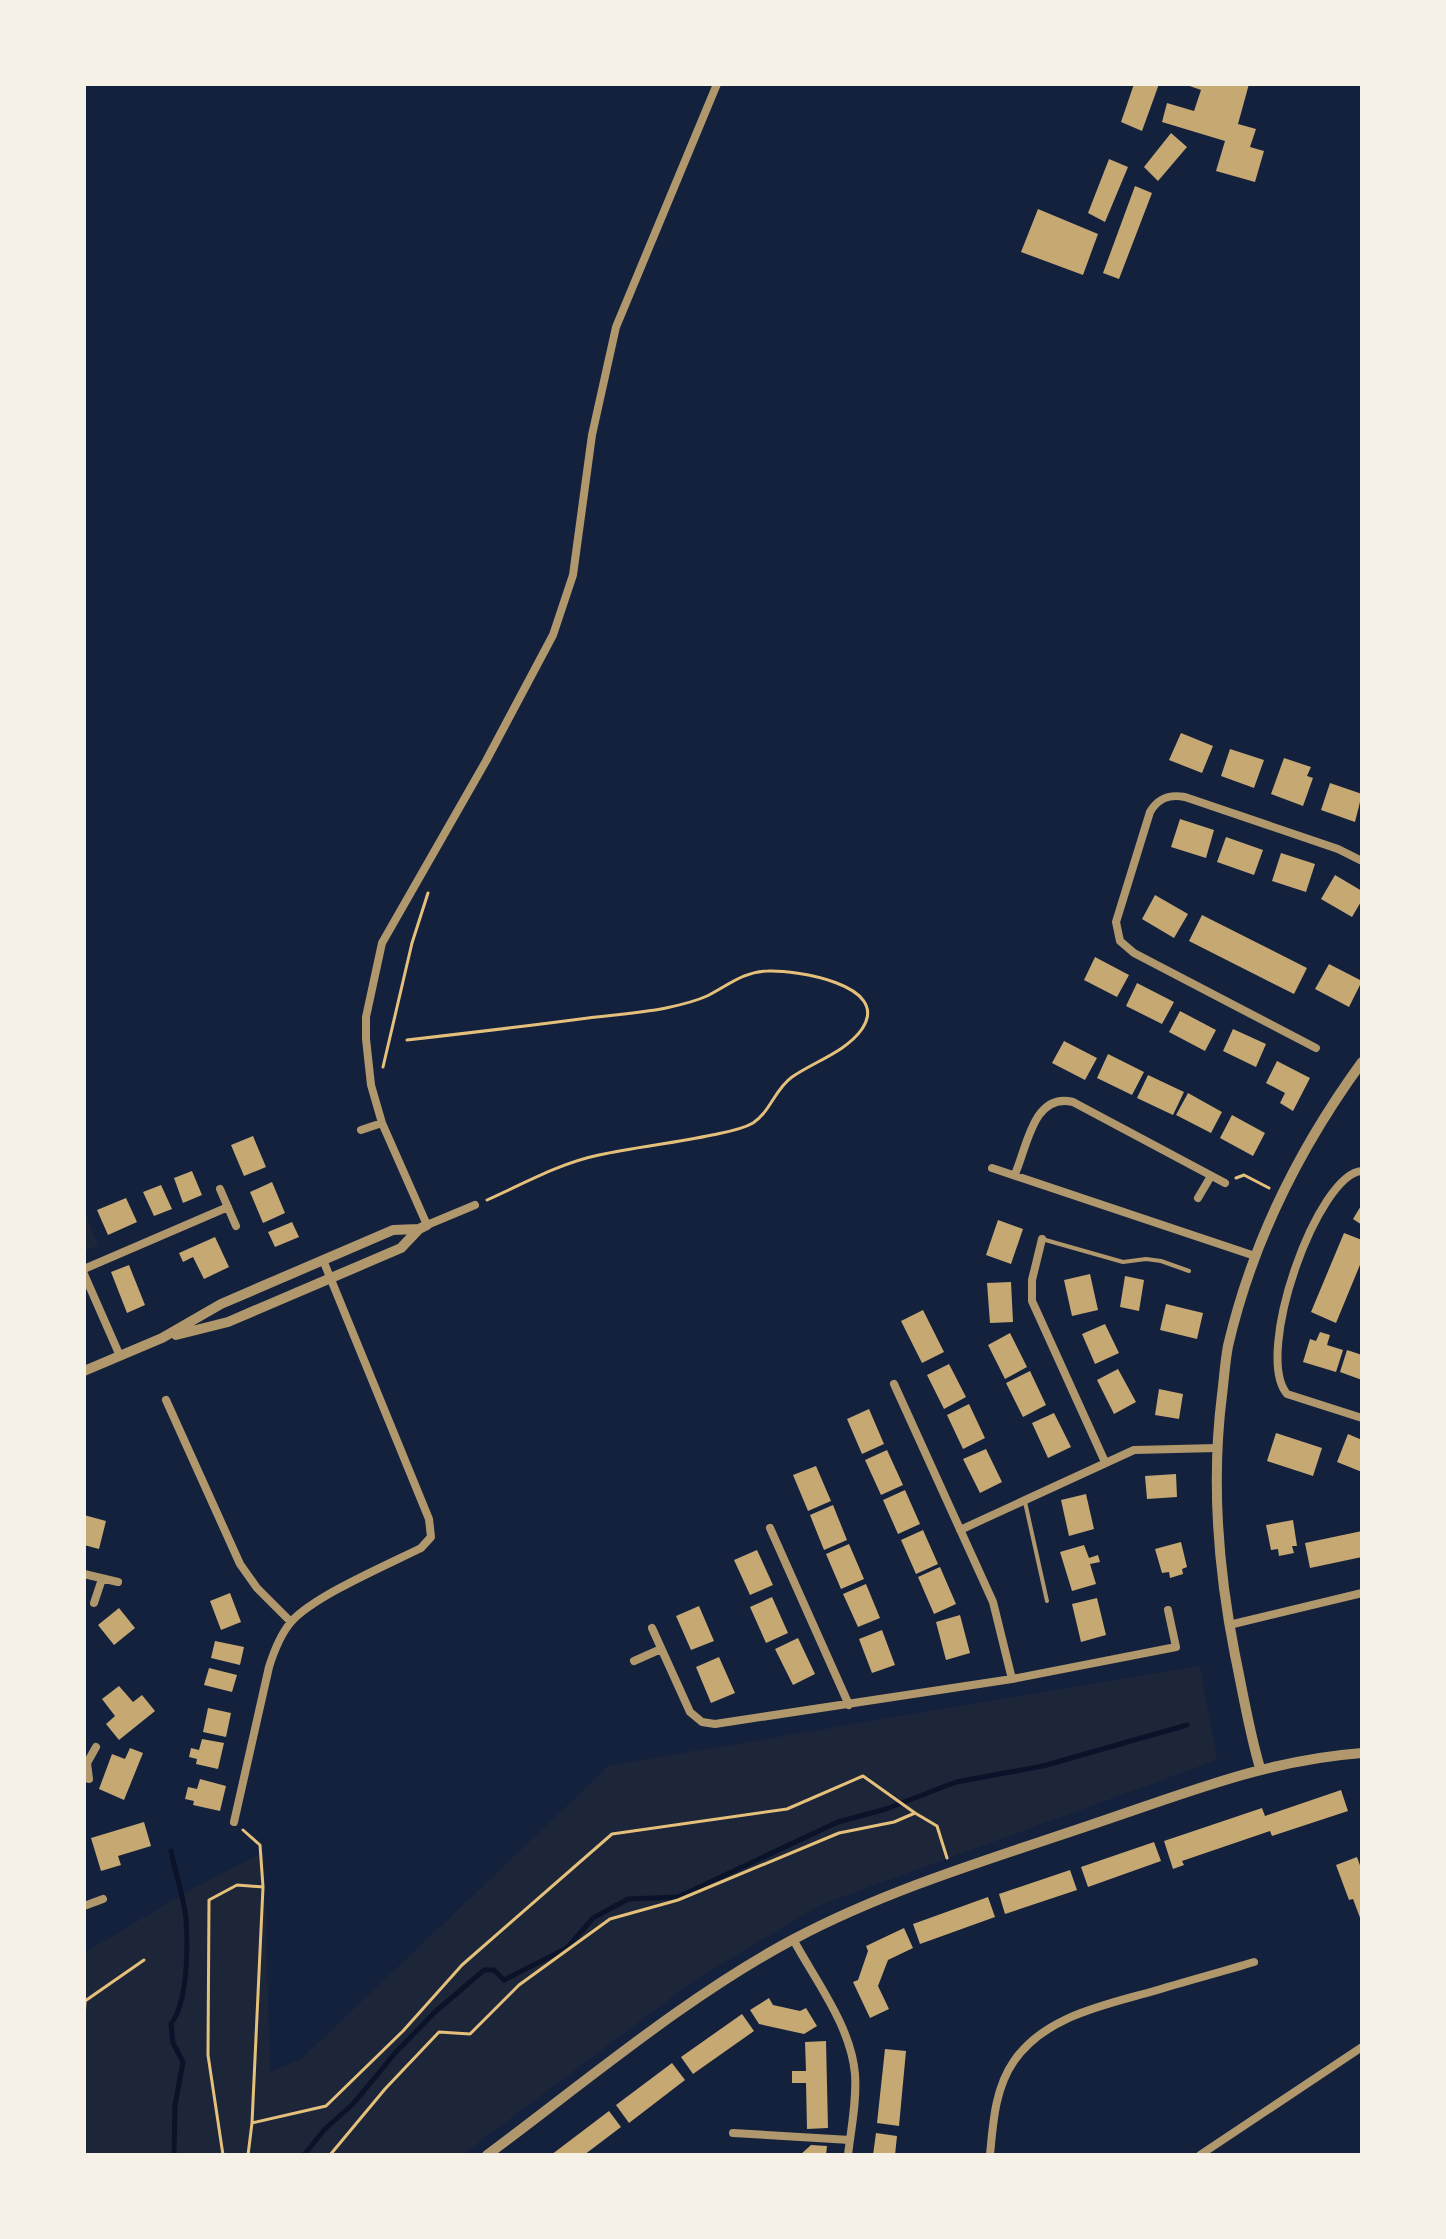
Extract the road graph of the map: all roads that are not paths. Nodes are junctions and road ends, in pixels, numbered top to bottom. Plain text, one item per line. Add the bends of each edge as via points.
1 (717, 84) edge
2 (1362, 861) edge
3 (1316, 1048) dead end
4 (1362, 1062) edge
5 (382, 1123) junction
6 (361, 1130) dead end
7 (992, 1168) dead end
8 (1362, 1171) edge
9 (1015, 1174) junction
10 (1211, 1176) junction
11 (1225, 1183) road end
12 (220, 1189) dead end
13 (1198, 1198) dead end
14 (475, 1205) road end
15 (228, 1207) junction
16 (236, 1226) dead end
17 (423, 1227) junction
18 (1042, 1239) joint
19 (1255, 1256) junction
20 (323, 1260) junction
21 (84, 1271) edge
22 (1189, 1271) dead end
23 (331, 1278) junction
24 (162, 1338) junction
25 (120, 1356) junction
26 (84, 1371) edge
27 (894, 1384) dead end
28 (166, 1400) dead end
29 (1362, 1418) edge
30 (1217, 1448) junction
31 (1105, 1462) junction
32 (1024, 1500) junction
33 (770, 1528) dead end
34 (960, 1530) junction
35 (84, 1574) edge
36 (102, 1579) junction
37 (118, 1582) dead end
38 (1362, 1593) edge
39 (1047, 1601) dead end
40 (94, 1603) dead end
41 (1168, 1610) dead end
42 (291, 1622) junction
43 (1229, 1625) junction
44 (652, 1628) dead end
45 (661, 1649) junction
46 (634, 1661) dead end
47 (1012, 1679) junction
48 (849, 1705) junction
49 (96, 1747) dead end
50 (1362, 1753) edge
51 (85, 1763) edge
52 (1260, 1768) junction
53 (89, 1779) dead end
54 (234, 1822) road end
55 (103, 1899) dead end
56 (84, 1906) edge
57 (793, 1939) junction
58 (1254, 1962) dead end
59 (1362, 2047) edge
60 (733, 2133) dead end
61 (850, 2140) junction
62 (487, 2155) edge
63 (848, 2155) edge
64 (990, 2155) edge
65 (1200, 2155) edge

1 - 5 street via 616,327 592,435 573,575 553,635 382,943 366,1017 371,1085
2 - 3 street via 1185,797 1168,796 1150,812 1116,919 1118,938 1134,953
4 - 19 street via 1324,1117
5 - 6 street
5 - 17 street
7 - 9 street
8 - 29 street via 1344,1178 1310,1235 1286,1295 1277,1351 1279,1381 1287,1394
9 - 10 street via 1039,1113 1062,1100
9 - 19 street
10 - 11 street
10 - 13 street
12 - 15 street
14 - 17 street
15 - 16 street
15 - 21 street
17 - 20 street via 393,1230
17 - 23 street via 401,1248
18 - 22 lane via 1123,1262 1161,1261
18 - 31 street via 1032,1301
19 - 30 street via 1228,1348
20 - 23 street
20 - 24 street via 221,1304
21 - 25 street
23 - 24 street via 228,1322
23 - 42 street via 429,1519 431,1537 421,1548 335,1592
24 - 25 street
25 - 26 street
27 - 34 street
28 - 42 street via 240,1564
30 - 31 street via 1134,1450
30 - 43 street via 1221,1573
31 - 32 street
32 - 34 street
32 - 39 lane
33 - 48 street
34 - 47 street via 997,1612
35 - 36 street
36 - 37 street
36 - 40 street
38 - 43 street
41 - 47 street via 1176,1647
42 - 54 street via 269,1667
43 - 52 street
44 - 45 street
45 - 46 street
45 - 48 street via 690,1712 702,1722
47 - 48 street
49 - 51 street
50 - 52 street
51 - 53 street
52 - 57 street via 952,1872
55 - 56 street
57 - 61 street via 851,2052 855,2089
57 - 62 street via 702,1997
58 - 64 street via 1083,2012 1046,2031 1014,2060 1003,2081
59 - 65 street
60 - 61 street
61 - 63 street

